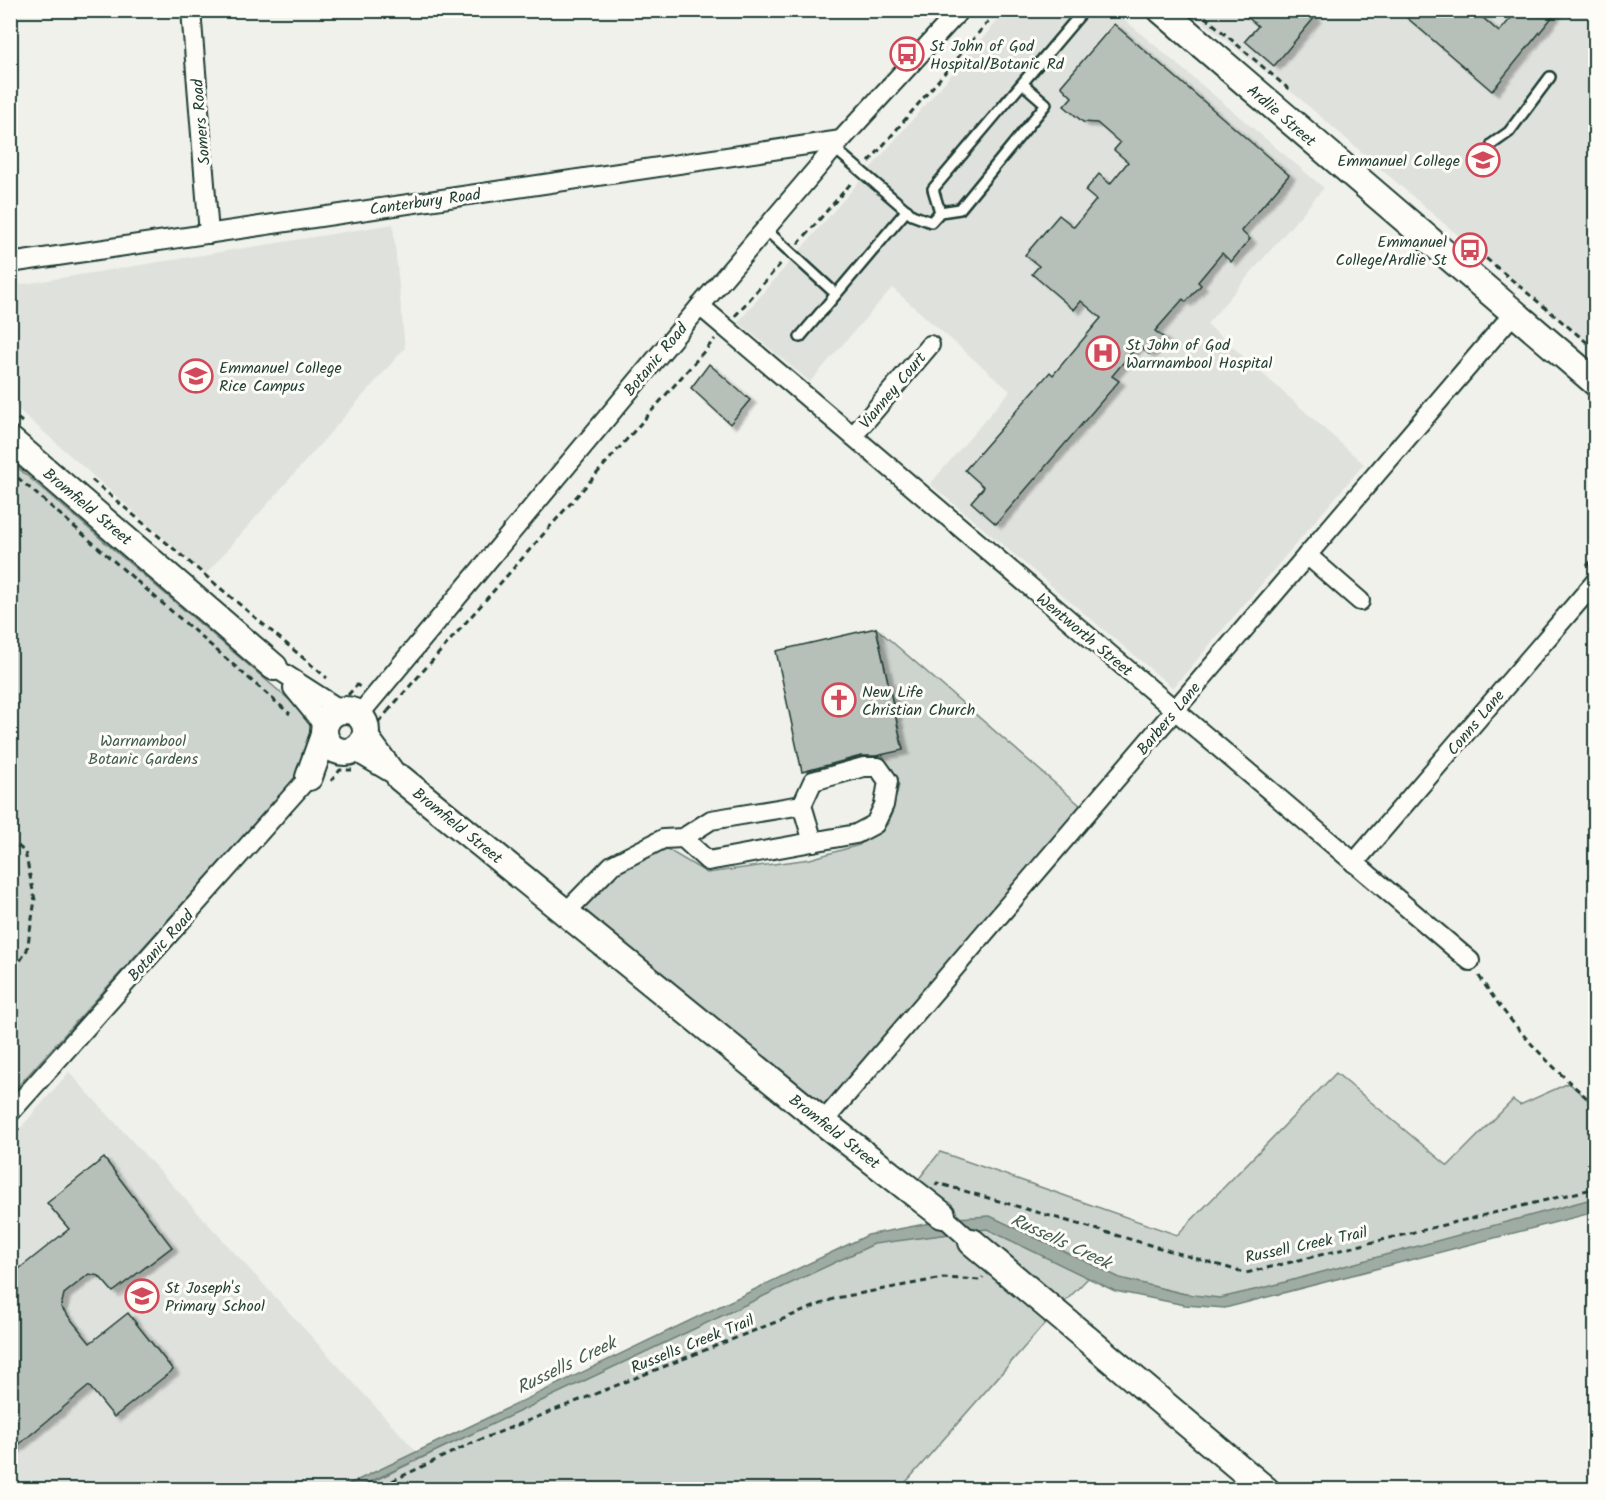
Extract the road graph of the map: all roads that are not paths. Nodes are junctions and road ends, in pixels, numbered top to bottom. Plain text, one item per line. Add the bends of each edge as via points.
1 (191, 10) edge
2 (960, 10) edge
3 (1084, 10) edge
4 (1161, 10) edge
5 (1550, 77) dead end
6 (1023, 84) junction
7 (837, 144) junction
8 (1492, 144) dead end
9 (907, 210) junction
10 (940, 212) junction
11 (765, 229) junction
12 (209, 234) junction
13 (10, 263) edge
14 (836, 294) junction
15 (700, 306) junction
16 (1512, 314) junction
17 (800, 337) dead end
18 (930, 345) dead end
19 (1596, 383) edge
20 (19, 434) edge
21 (853, 436) junction
22 (1307, 555) junction
23 (1596, 580) edge
24 (1360, 601) dead end
25 (274, 667) joint
26 (1175, 710) junction
27 (344, 732) junction
28 (309, 777) joint
29 (400, 778) joint
30 (802, 805) junction
31 (683, 838) junction
32 (813, 842) junction
33 (1354, 863) junction
34 (566, 912) junction
35 (1470, 961) road end
36 (10, 1113) edge
37 (823, 1122) junction
38 (942, 1215) joint
39 (972, 1242) joint
40 (1266, 1490) edge

1 - 12 street, Somers Road
2 - 7 street, Botanic Road
3 - 6 lane
4 - 16 street, Ardlie Street
5 - 8 lane via 1509,132
6 - 10 lane via 933,189
6 - 10 lane via 1046,104 960,209
7 - 9 lane via 861,171
7 - 11 street, Botanic Road
7 - 12 street, Canterbury Road
9 - 10 lane via 932,222
9 - 14 lane
11 - 14 lane
11 - 15 street, Botanic Road
12 - 13 street, Canterbury Road
14 - 17 lane
15 - 21 street, Wentworth Street
15 - 27 street, Botanic Road
16 - 19 street, Ardlie Street
16 - 22 street, Barbers Lane
18 - 21 street, Vianney Court
20 - 25 street, Bromfield Street
21 - 26 street, Wentworth Street
22 - 24 street
22 - 26 street, Barbers Lane
23 - 33 street, Conns Lane
25 - 27 street, Bromfield Street
26 - 33 street, Wentworth Street
26 - 37 street, Barbers Lane
27 - 28 street, Botanic Road
27 - 29 street, Bromfield Street
28 - 36 street, Botanic Road
29 - 34 street, Bromfield Street
30 - 31 street via 711,820
30 - 32 street
30 - 32 street via 813,782 864,767 878,768 888,781 884,805 874,824 856,834
31 - 32 street via 708,861
31 - 34 street via 663,839 612,865
33 - 35 street, Wentworth Street
34 - 37 street, Bromfield Street
37 - 38 street, Bromfield Street
38 - 39 street, Bromfield Street
39 - 40 street, Bromfield Street

